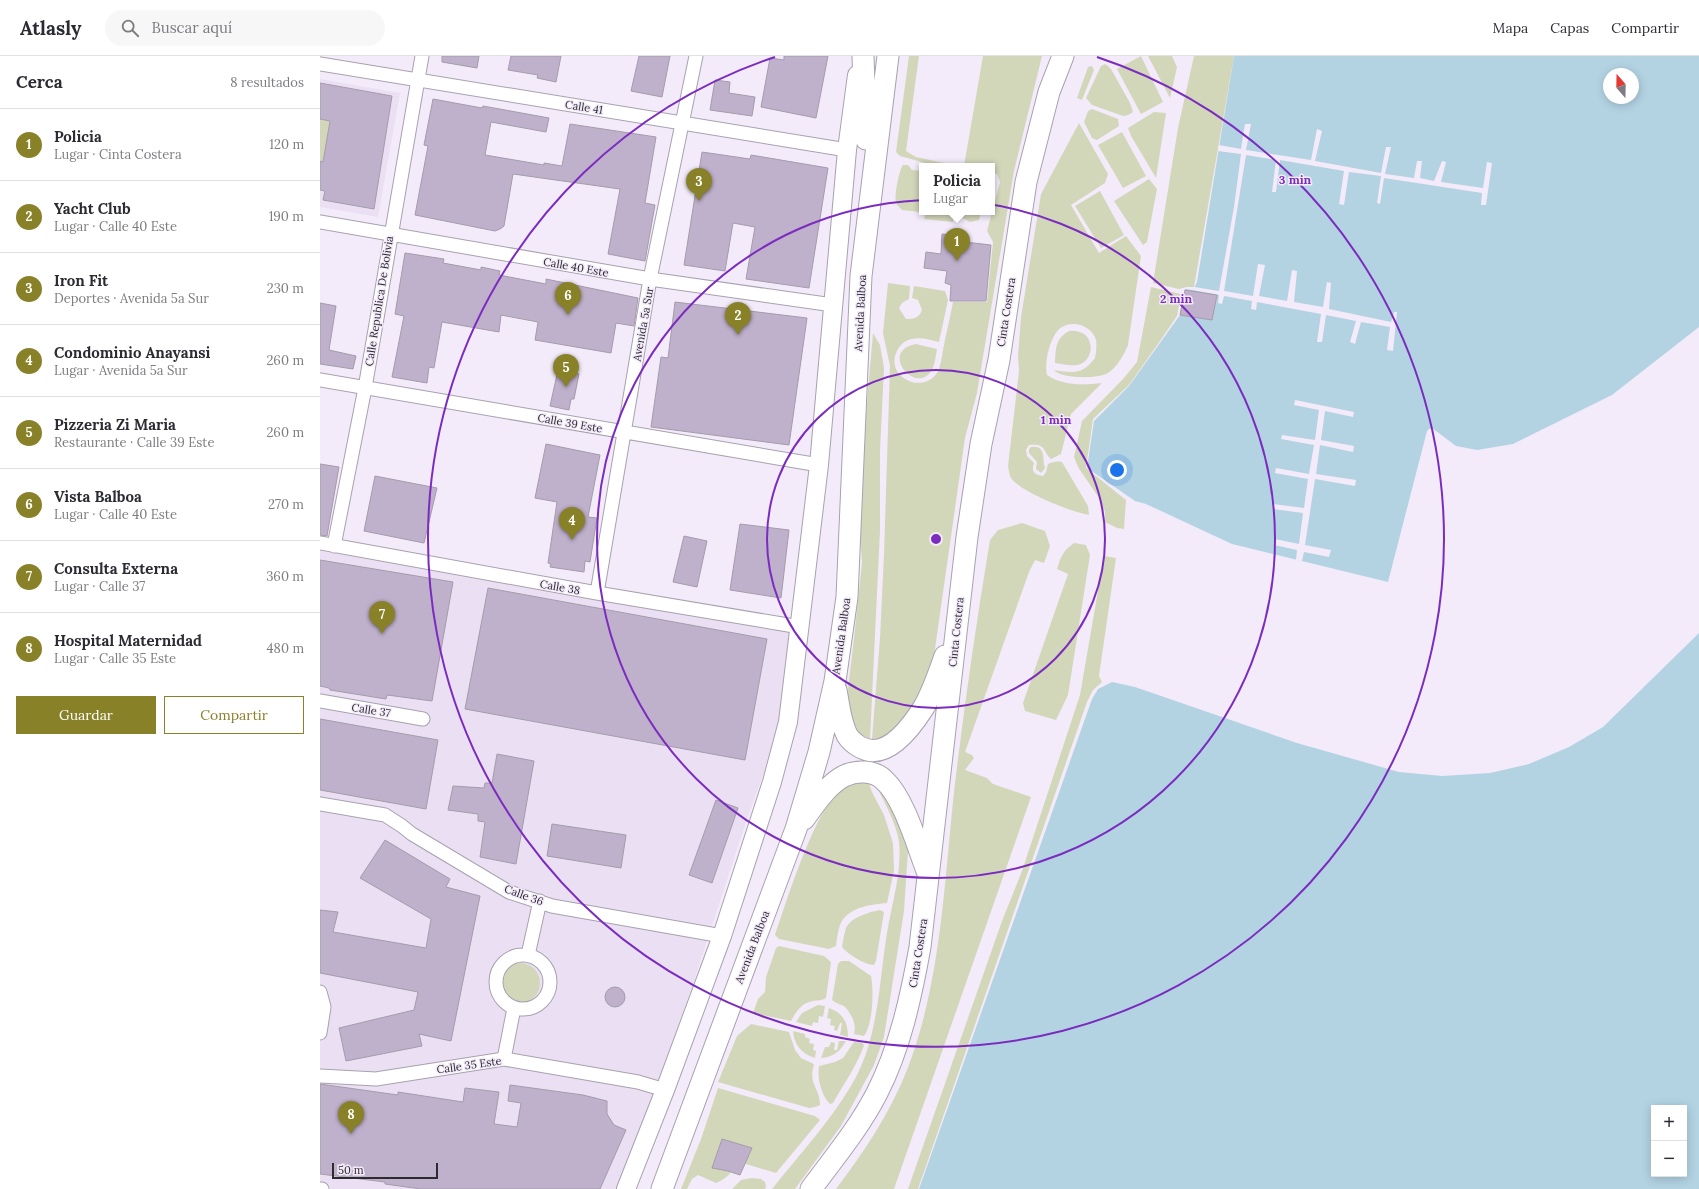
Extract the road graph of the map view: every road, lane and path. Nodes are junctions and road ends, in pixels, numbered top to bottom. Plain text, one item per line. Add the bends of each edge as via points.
1 (422, 56) edge
2 (696, 56) edge
3 (860, 56) edge
4 (863, 56) edge
5 (888, 56) edge
6 (1063, 56) edge
7 (320, 64) edge
8 (418, 81) junction
9 (684, 122) junction
10 (847, 150) junction
11 (320, 222) edge
12 (866, 228) junction
13 (390, 234) junction
14 (650, 280) junction
15 (833, 305) junction
16 (320, 380) edge
17 (365, 388) junction
18 (624, 432) junction
19 (819, 465) junction
20 (320, 543) edge
21 (334, 546) junction
22 (597, 593) junction
23 (957, 623) junction
24 (800, 627) junction
25 (835, 682) junction
26 (320, 701) edge
27 (423, 718) dead end
28 (320, 804) edge
29 (796, 829) junction
30 (928, 875) junction
31 (540, 901) junction
32 (722, 936) junction
33 (528, 955) junction
34 (320, 992) edge
35 (514, 1008) junction
36 (320, 1033) edge
37 (504, 1059) junction
38 (320, 1076) edge
39 (665, 1090) junction
40 (626, 1189) edge
41 (662, 1189) edge
42 (811, 1189) edge

1 - 8 street, Calle Republica De Bolivia
2 - 9 street, Avenida 5a Sur
3 - 10 main road
4 - 12 highway via 866,108
5 - 12 highway, Avenida Balboa
6 - 23 highway, Cinta Costera via 1049,92 1026,182 998,360 981,444
7 - 8 street, Calle 41
8 - 9 street, Calle 41
8 - 13 street, Calle Republica De Bolivia
9 - 10 street, Calle 41
9 - 14 street, Avenida 5a Sur
10 - 15 main road
11 - 13 street, Calle 40 Este
12 - 25 highway, Avenida Balboa via 859,314 847,597
13 - 14 street, Calle 40 Este
13 - 17 street, Calle Republica De Bolivia
14 - 15 street, Calle 40 Este
14 - 18 street, Avenida 5a Sur
15 - 19 main road
16 - 17 street, Calle 39 Este
17 - 18 street, Calle 39 Este
17 - 21 street, Calle Republica De Bolivia
18 - 19 street, Calle 39 Este
18 - 22 street, Avenida 5a Sur
19 - 24 main road
20 - 21 street, Calle 38
21 - 22 street, Calle 38
22 - 24 street, Calle 38
23 - 25 highway via 935,684 924,706 909,728 885,749 873,751 863,748 854,744 848,736 843,724
23 - 30 highway, Cinta Costera
24 - 32 main road via 788,722 772,782
25 - 29 highway, Avenida Balboa via 819,752
26 - 27 street, Calle 37
28 - 31 street, Calle 36 via 385,815 502,888
29 - 30 highway via 831,786 844,776 857,772 873,773 884,779 895,793
29 - 41 highway, Avenida Balboa
30 - 42 highway, Cinta Costera via 912,994 897,1043 877,1093 849,1140
31 - 32 street, Calle 36 via 552,906
31 - 33 street
32 - 39 main road
33 - 35 street via 510,958 498,971 496,989 506,1004
33 - 35 street via 547,969 550,984 543,999 537,1004 526,1008
34 - 36 street via 324,1007
35 - 37 street
37 - 38 street, Calle 35 Este via 376,1079
37 - 39 street, Calle 35 Este via 638,1082
39 - 40 main road

